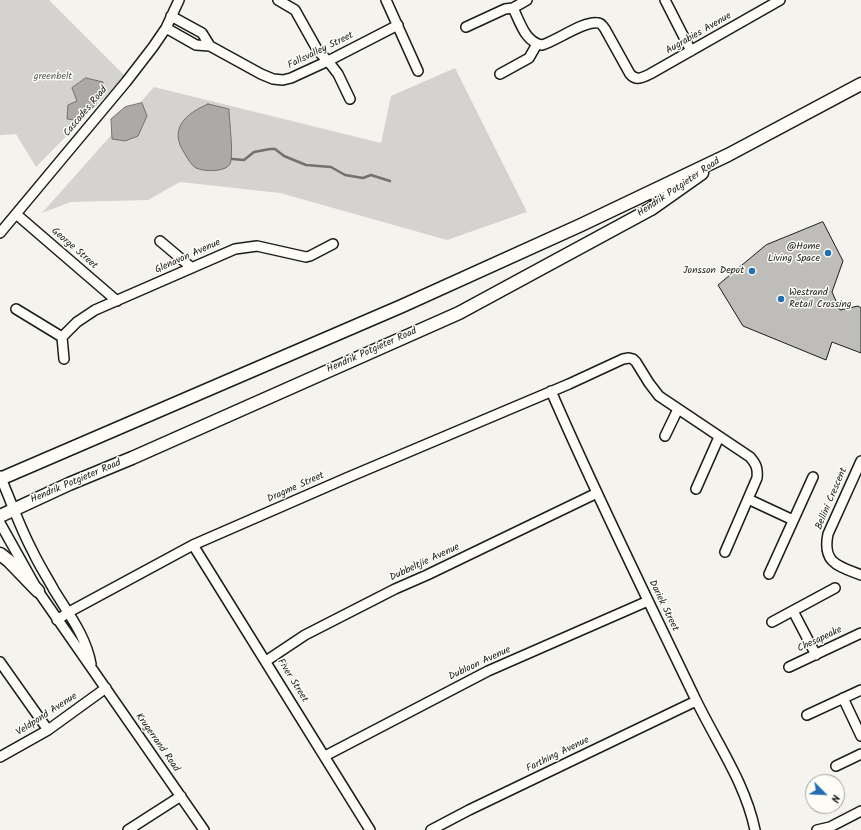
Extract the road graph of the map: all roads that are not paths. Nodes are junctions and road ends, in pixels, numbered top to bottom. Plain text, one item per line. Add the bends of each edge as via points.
1 (179, 0) edge
2 (278, 0) edge
3 (386, 0) edge
4 (527, 0) edge
5 (665, 0) edge
6 (780, 0) edge
7 (513, 8) junction
8 (171, 16) junction
9 (398, 25) junction
10 (466, 27) dead end
11 (166, 28) junction
12 (537, 44) junction
13 (210, 46) junction
14 (692, 51) junction
15 (328, 61) junction
16 (418, 71) dead end
17 (500, 74) dead end
18 (861, 84) edge
19 (350, 99) dead end
20 (728, 155) junction
21 (16, 214) junction
22 (0, 232) edge
23 (160, 241) dead end
24 (333, 244) dead end
25 (192, 268) junction
26 (117, 301) junction
27 (16, 309) dead end
28 (62, 337) junction
29 (64, 359) dead end
30 (551, 391) junction
31 (678, 409) junction
32 (666, 436) dead end
33 (719, 436) junction
34 (861, 461) edge
35 (813, 477) dead end
36 (0, 478) edge
37 (696, 489) dead end
38 (597, 493) junction
39 (748, 499) junction
40 (14, 510) junction
41 (0, 516) edge
42 (793, 520) junction
43 (0, 523) edge
44 (194, 545) junction
45 (726, 552) dead end
46 (0, 554) edge
47 (769, 574) dead end
48 (861, 576) edge
49 (835, 588) dead end
50 (38, 591) junction
51 (648, 601) junction
52 (793, 610) junction
53 (69, 612) junction
54 (57, 620) junction
55 (772, 622) dead end
56 (861, 633) edge
57 (816, 655) junction
58 (266, 661) junction
59 (0, 662) edge
60 (789, 667) dead end
61 (92, 669) junction
62 (106, 688) junction
63 (861, 690) edge
64 (843, 698) junction
65 (696, 701) junction
66 (807, 716) dead end
67 (48, 730) junction
68 (861, 736) edge
69 (861, 754) edge
70 (325, 756) junction
71 (0, 757) edge
72 (836, 766) dead end
73 (181, 796) junction
74 (861, 813) edge
75 (128, 830) edge
76 (204, 830) edge
77 (370, 830) edge
78 (431, 830) edge
79 (755, 830) edge
80 (817, 830) edge

1 - 8 street, Cascades Road
2 - 15 street via 295,10 318,51
3 - 9 street
4 - 7 street
5 - 14 street
6 - 14 street, Augrabies Avenue
7 - 10 street via 505,9
7 - 12 street via 529,38
8 - 11 street, Cascades Road
8 - 13 street, Fallsvalley Street via 202,33
9 - 15 street, Fallsvalley Street
9 - 16 street
11 - 13 street, Fallsvalley Street via 196,45
11 - 21 street, Cascades Road via 126,82
12 - 14 street, Augrabies Avenue via 547,44 585,25 598,23 605,29 633,78 650,74
12 - 17 street via 529,58
13 - 15 street, Fallsvalley Street via 273,79 291,78
15 - 19 street via 338,74
18 - 20 main road, Hendrik Potgieter Road
20 - 36 main road, Hendrik Potgieter Road via 402,306
20 - 40 main road, Hendrik Potgieter Road via 651,209 459,313
21 - 22 street, Cascades Road
21 - 26 street, George Street
23 - 25 street
24 - 25 street, Glenavon Avenue via 306,257 257,246 235,249
25 - 26 street, Glenavon Avenue
26 - 28 street, Glenavon Avenue via 84,317
27 - 28 street
28 - 29 street
30 - 31 street, Dragme Street via 629,358 636,362 659,396
30 - 38 street, Dariek Street
30 - 44 street, Dragme Street
31 - 32 street
31 - 33 street
33 - 37 street
33 - 39 street via 756,464 757,478
34 - 48 street, Bellini Crescent via 828,534 826,546 830,558 839,566
35 - 42 street
36 - 40 street, Krugerrand Road
38 - 51 street, Dariek Street
38 - 58 street, Dubbeltjie Avenue via 382,595 305,635
39 - 42 street
39 - 45 street
40 - 41 main road, Hendrik Potgieter Road
40 - 53 street, Krugerrand Road via 18,524 54,591
42 - 47 street
43 - 50 street, Krugerrand Road
44 - 53 street, Dragme Street
44 - 58 street, Fiver Street
46 - 50 main road
49 - 52 street
50 - 54 street, Krugerrand Road
51 - 65 street, Dariek Street
51 - 70 street, Dubloon Avenue via 488,671
52 - 55 street
52 - 57 street
53 - 54 street, Dragme Street
53 - 61 street, Krugerrand Road via 86,646
54 - 61 street, Krugerrand Road
56 - 57 street, Chesapeake
57 - 60 street, Chesapeake
58 - 70 street, Fiver Street
59 - 67 street
61 - 62 street, Krugerrand Road
62 - 67 street, Veldpond Avenue
62 - 73 street, Krugerrand Road
63 - 64 street
64 - 66 street
64 - 68 street
65 - 78 street, Farthing Avenue
65 - 79 street, Dariek Street via 744,793
67 - 71 street, Veldpond Avenue
69 - 72 street
70 - 77 street, Fiver Street
73 - 75 street
73 - 76 street, Krugerrand Road
74 - 80 street

